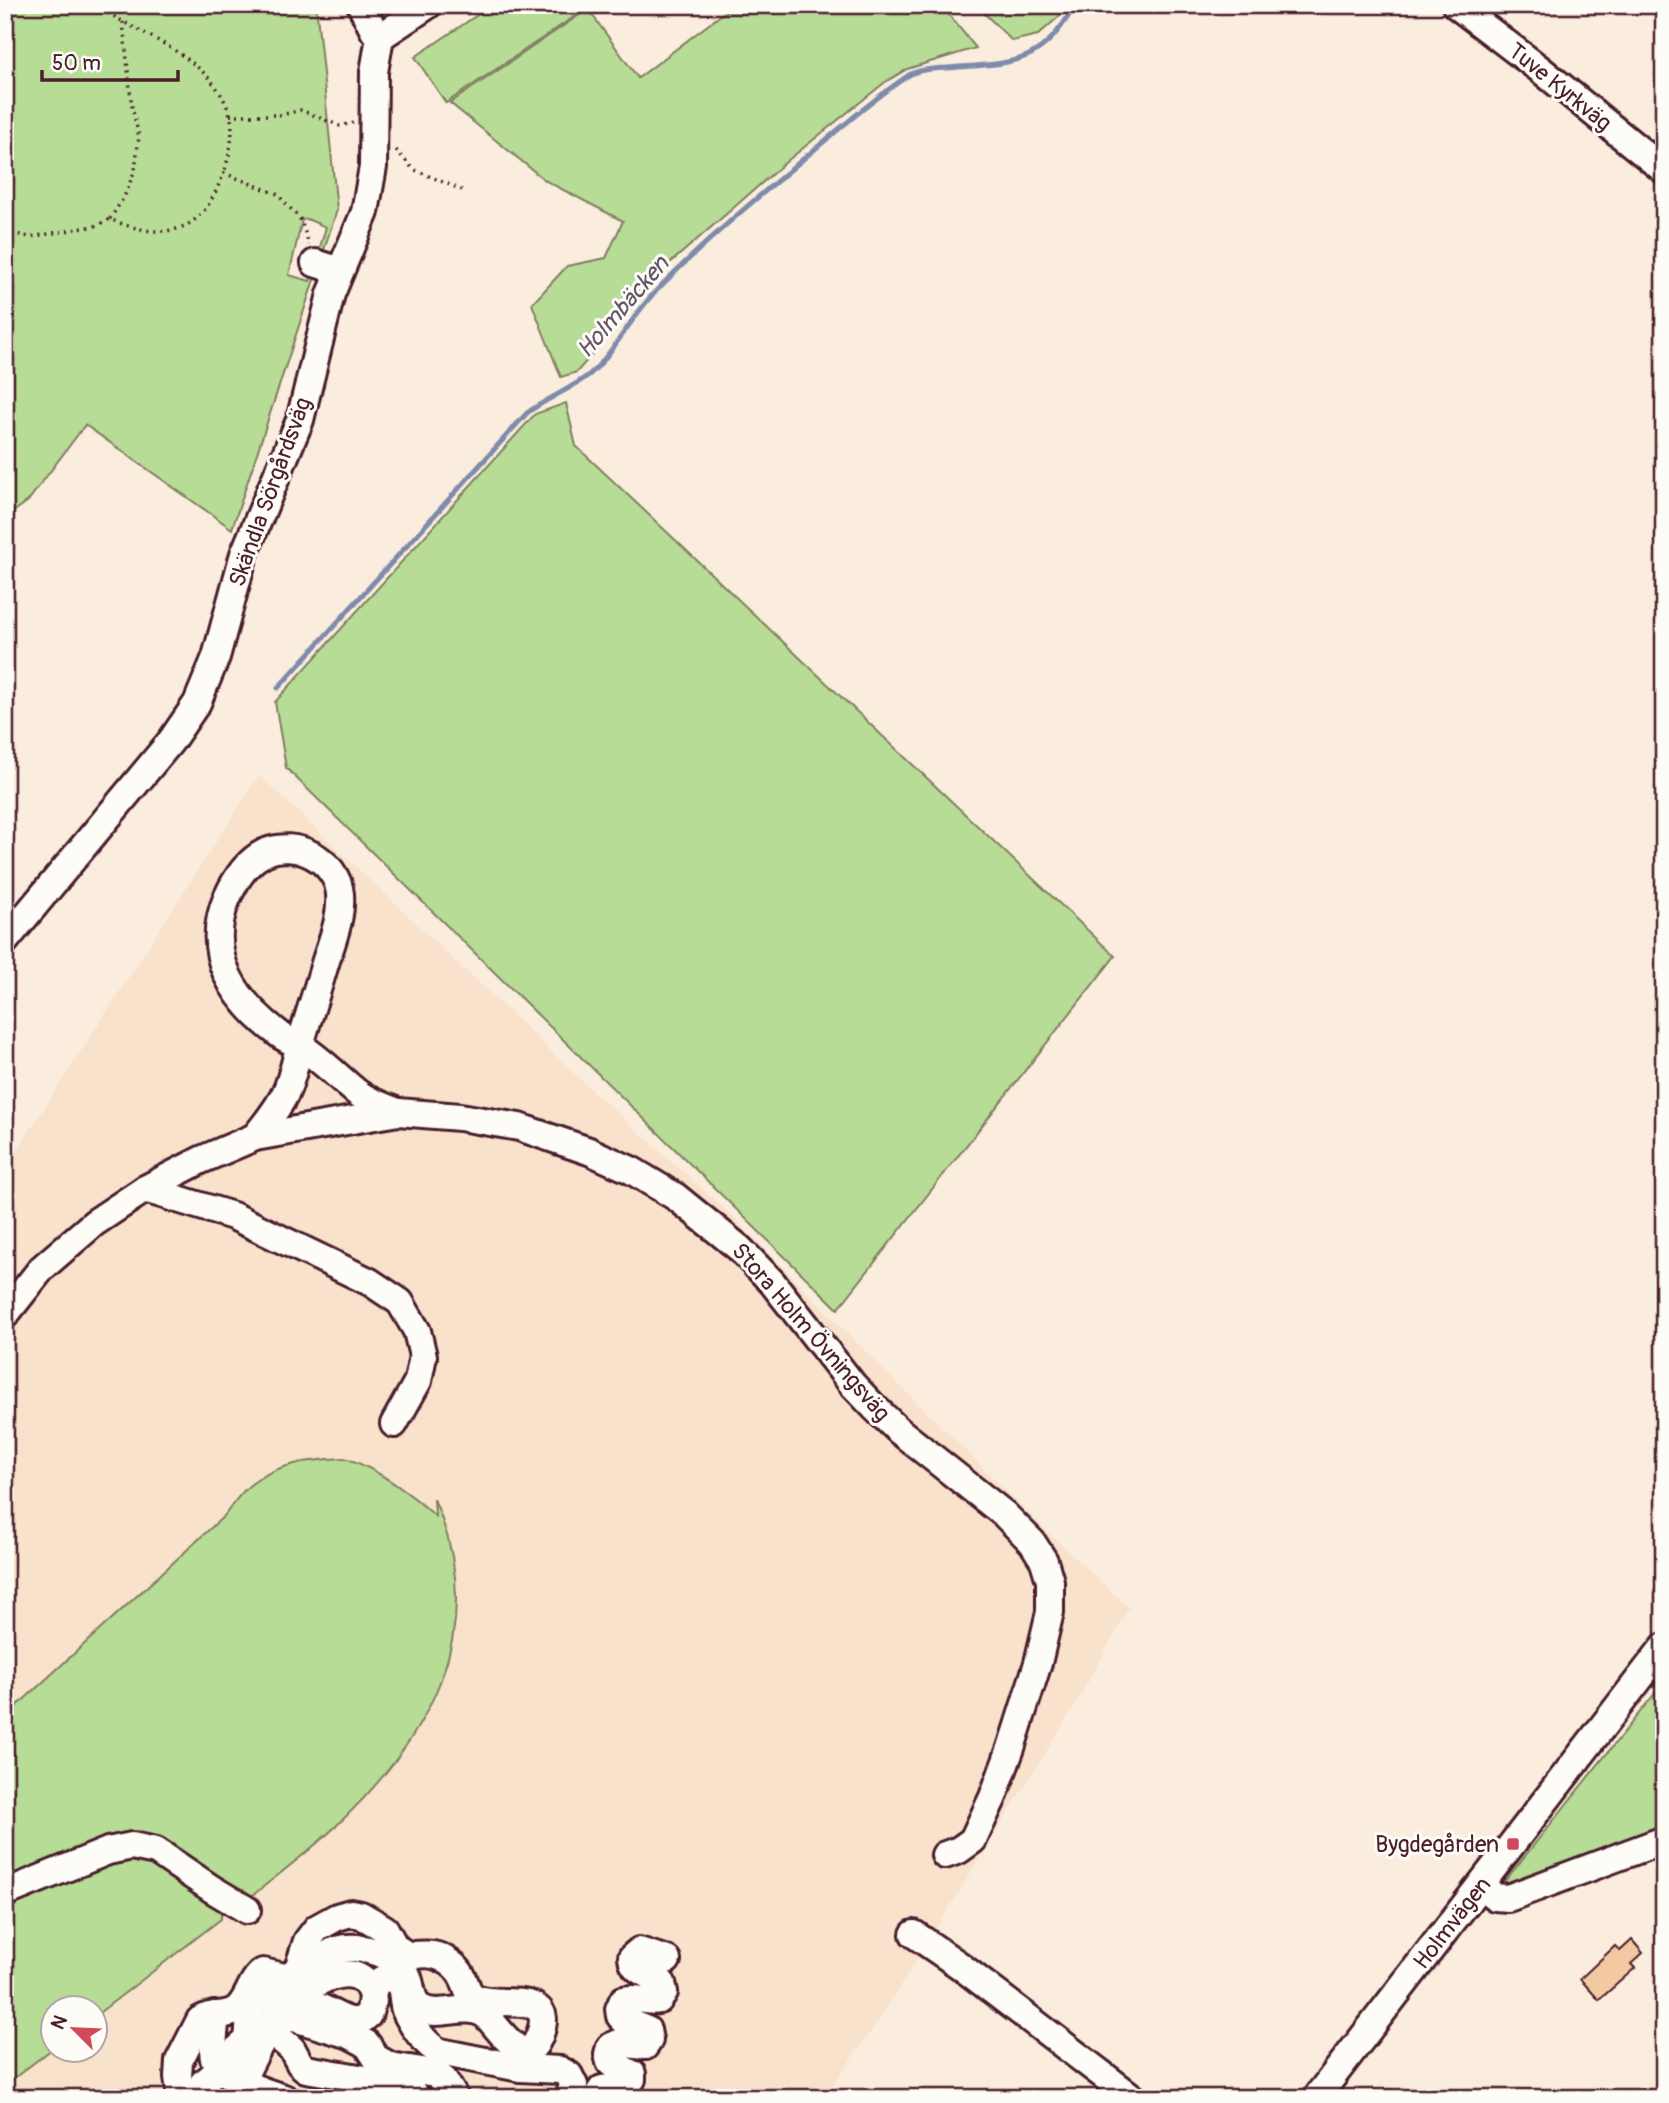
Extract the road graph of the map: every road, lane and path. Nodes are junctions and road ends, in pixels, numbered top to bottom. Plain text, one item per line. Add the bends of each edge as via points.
1 (96, 5) edge
2 (360, 5) edge
3 (428, 5) edge
4 (1456, 5) edge
5 (123, 22) junction
6 (380, 37) junction
7 (230, 115) junction
8 (375, 119) junction
9 (392, 141) dead end
10 (1664, 170) edge
11 (224, 173) junction
12 (462, 190) dead end
13 (110, 219) junction
14 (5, 232) edge
15 (328, 267) junction
16 (5, 941) edge
17 (300, 1045) junction
18 (398, 1112) junction
19 (255, 1137) junction
20 (145, 1189) junction
21 (5, 1315) edge
22 (394, 1424) dead end
23 (1664, 1647) edge
24 (1664, 1840) edge
25 (945, 1855) dead end
26 (1481, 1885) junction
27 (5, 1893) edge
28 (247, 1910) dead end
29 (914, 1934) dead end
30 (667, 1960) dead end
31 (373, 2001) junction
32 (284, 2008) junction
33 (234, 2013) junction
34 (231, 2083) edge
35 (181, 2098) edge
36 (198, 2098) edge
37 (284, 2098) edge
38 (417, 2098) edge
39 (455, 2098) edge
40 (568, 2098) edge
41 (596, 2098) edge
42 (1132, 2098) edge
43 (1316, 2098) edge

1 - 5 path
2 - 6 street
3 - 6 street
4 - 10 street, Tuve Kyrkväg
5 - 7 path via 160,40 204,73
5 - 13 path via 139,136 135,170
6 - 8 street, Skändla Sörgårdsväg via 374,72
7 - 8 path via 281,116 301,110 340,126
7 - 11 path via 230,152
8 - 15 street, Skändla Sörgårdsväg via 370,197 360,229
9 - 12 path via 398,155 413,169
11 - 13 path via 211,200 185,225 169,231 145,230
11 - 15 path via 277,194 301,220
13 - 14 path via 95,226 30,237
15 - 16 street, Skändla Sörgårdsväg via 325,316 300,421 250,538 216,657 197,703 158,758
17 - 17 street, Stora Holm Övningsväg via 278,1034 234,989 219,943 225,903 238,877 257,857 278,849 316,857 334,875 340,891 338,920
17 - 18 street, Stora Holm Övningsväg via 362,1096
17 - 19 street, Stora Holm Övningsväg via 286,1091
18 - 19 street, Stora Holm Övningsväg
18 - 25 street, Stora Holm Övningsväg via 478,1119 519,1128 622,1165 676,1197 729,1239 772,1282 874,1408 1004,1514 1038,1550 1049,1581 1050,1612 1026,1705 973,1840
19 - 20 street, Stora Holm Övningsväg
20 - 21 street, Stora Holm Övningsväg via 62,1250
20 - 22 street via 233,1216 370,1282 400,1302 417,1331 423,1356 418,1381
23 - 26 street, Holmvägen
24 - 26 street via 1508,1898 1494,1897
26 - 43 street, Holmvägen
27 - 28 street via 108,1851 140,1846 167,1856
29 - 42 street
30 - 41 street via 643,1952 632,1957 638,1970 662,1983 663,1992 654,2001 623,2000 620,2016 647,2030 649,2040 645,2046 619,2043 610,2047 610,2062 632,2074 632,2079 626,2085 602,2089
31 - 32 street via 368,2015 353,2022 314,2004
31 - 32 street via 364,1981 354,1975 339,1975 314,1985
31 - 40 street via 379,1982 394,1980 400,1985 409,2016 432,2048 520,2068 563,2071 574,2085
32 - 33 street via 263,2015
32 - 34 street
33 - 33 street via 259,1974 293,1975 317,1928 337,1917 356,1914 385,1928 395,1947 407,1955 433,1954 446,1960 459,1972 472,1997 528,2004 539,2011 543,2023 535,2045 518,2048 481,2012 420,2007 403,1967 380,1952 361,1949 329,1953 300,1979
33 - 34 street via 214,2057
33 - 34 street via 248,2039 227,2058
33 - 35 street via 201,2020 179,2061
34 - 36 street via 203,2083
34 - 37 street
38 - 39 street via 401,2085 306,2069 278,2037 279,2025 291,2017 350,2035 367,2044 385,2064 435,2073

